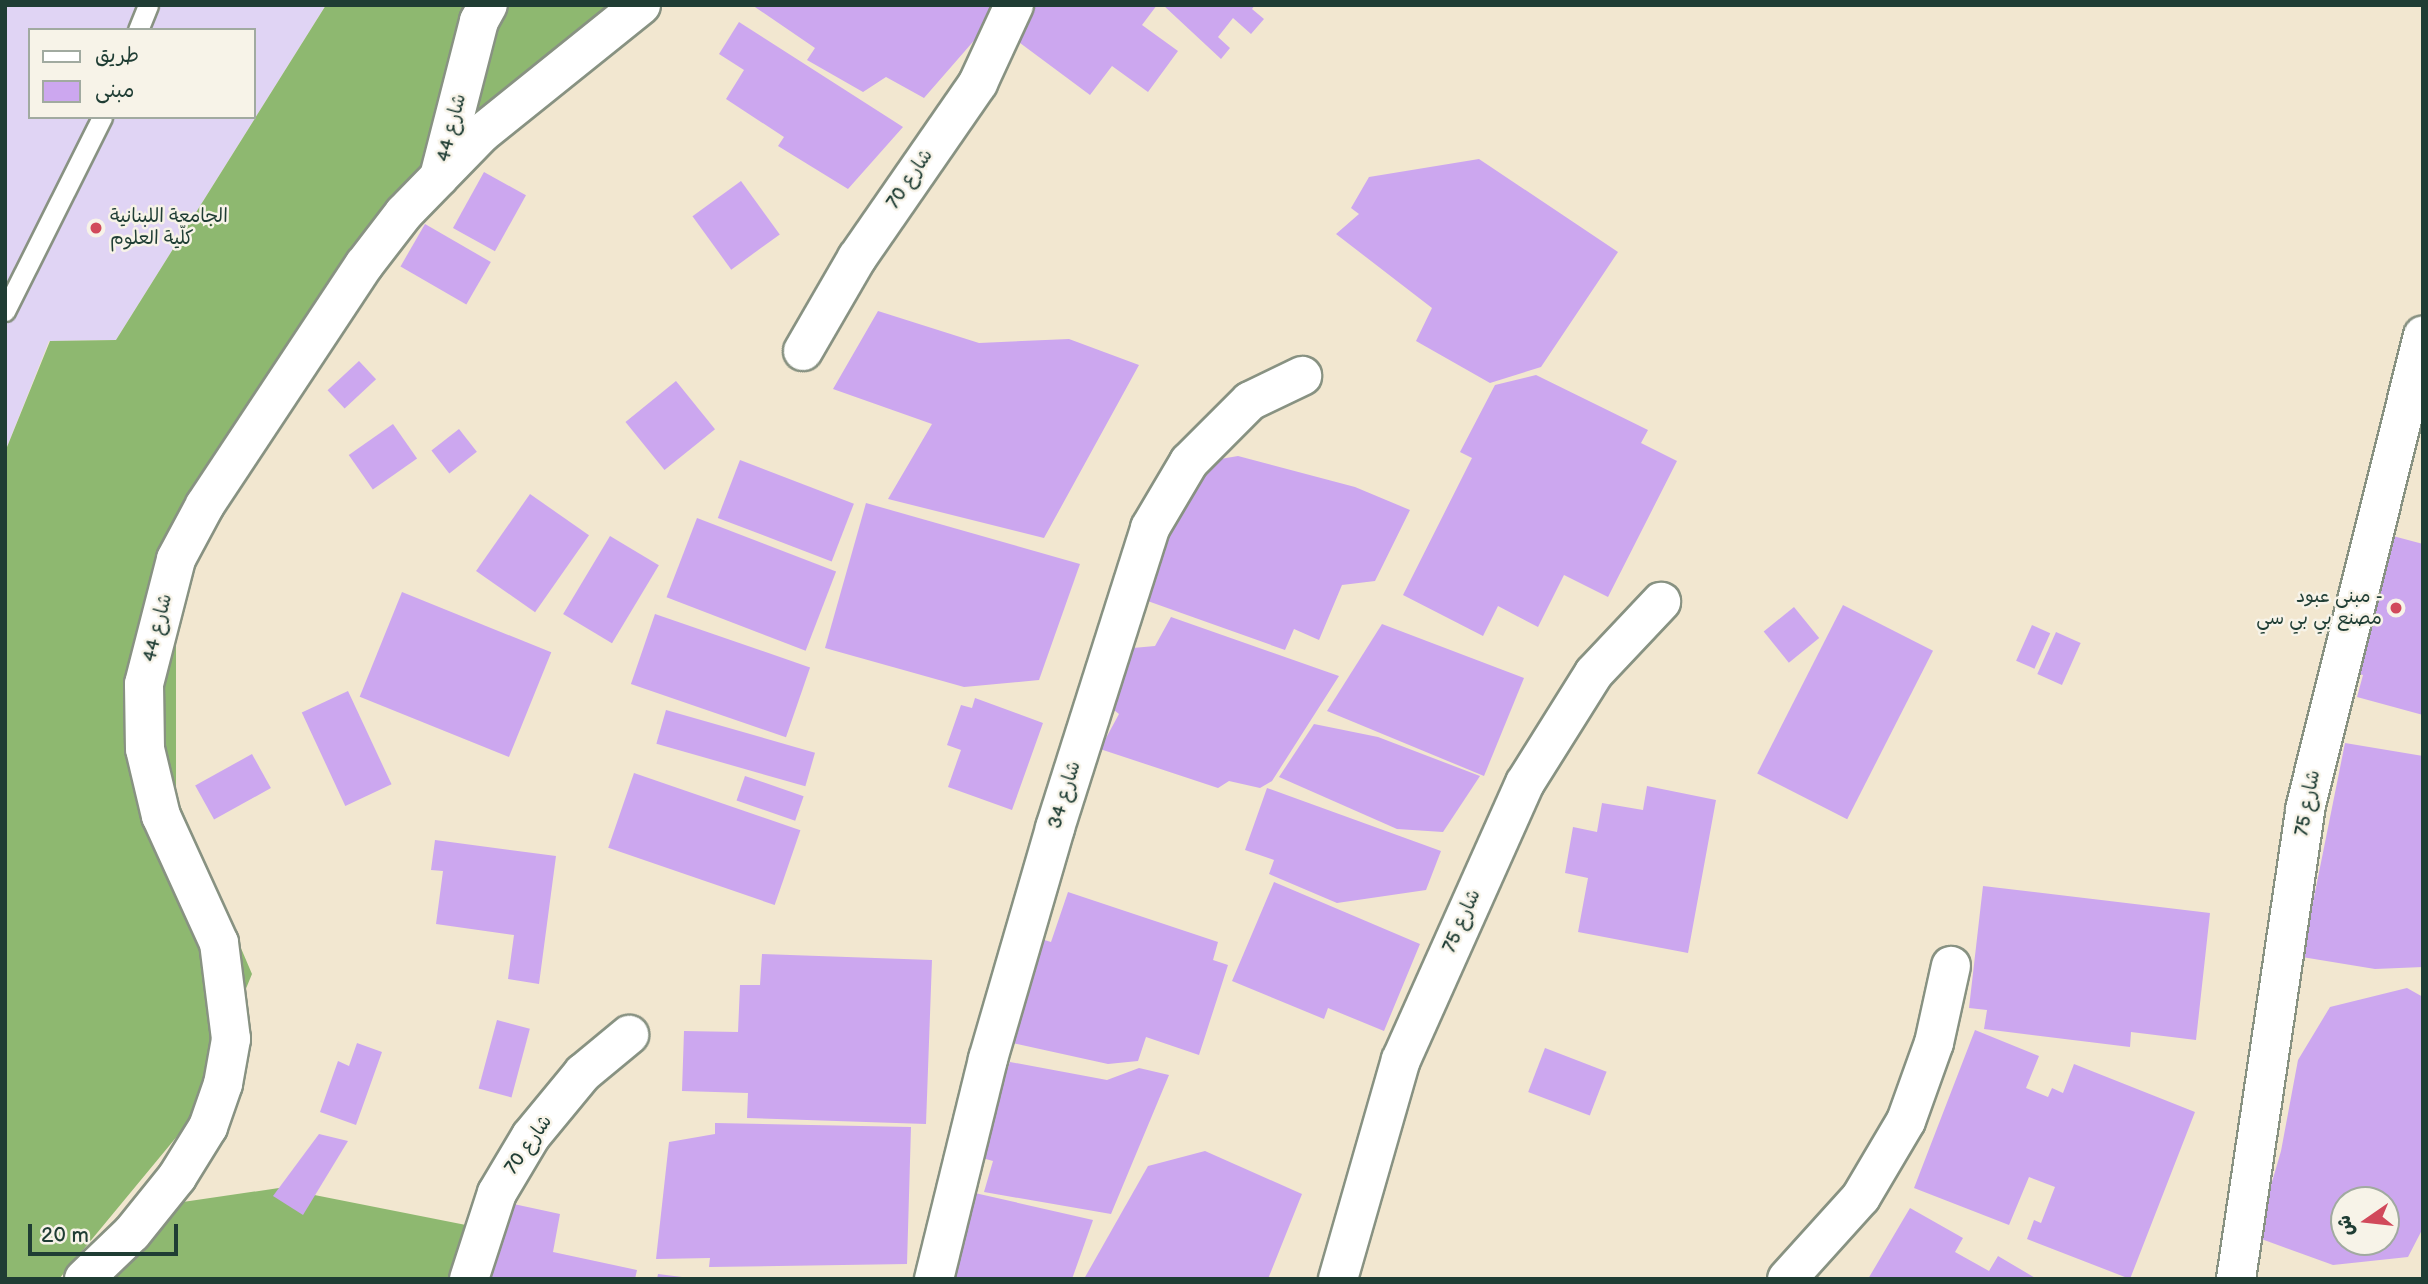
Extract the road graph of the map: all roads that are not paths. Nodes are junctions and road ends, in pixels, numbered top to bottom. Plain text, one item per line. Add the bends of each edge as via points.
1 (148, 5) edge
2 (488, 5) edge
3 (640, 5) edge
4 (1014, 5) edge
5 (139, 28) edge
6 (101, 119) edge
7 (439, 177) junction
8 (5, 311) edge
9 (2423, 335) edge
10 (803, 351) dead end
11 (1301, 376) dead end
12 (1661, 602) dead end
13 (1951, 966) dead end
14 (629, 1035) dead end
15 (84, 1279) edge
16 (469, 1279) edge
17 (934, 1279) edge
18 (1338, 1279) edge
19 (1787, 1279) edge
20 (2236, 1279) edge

1 - 5 lane
2 - 7 street, شارع 44 via 479,21
3 - 7 street via 482,133
4 - 10 street, شارع 70 via 978,83 857,258
6 - 8 lane
7 - 15 street, شارع 44 via 364,265 205,505 176,559 144,684 145,749 161,816 219,943 231,1039 223,1084 208,1127 177,1177 132,1233
9 - 20 street, شارع 75 via 2305,809
11 - 17 street, شارع 34 via 1250,401 1197,453 1150,528 988,1059
12 - 18 street, شارع 75 via 1594,673 1525,782 1401,1060
13 - 19 street via 1934,1043 1906,1121 1861,1197
14 - 16 street, شارع 70 via 583,1073 531,1136 497,1193

